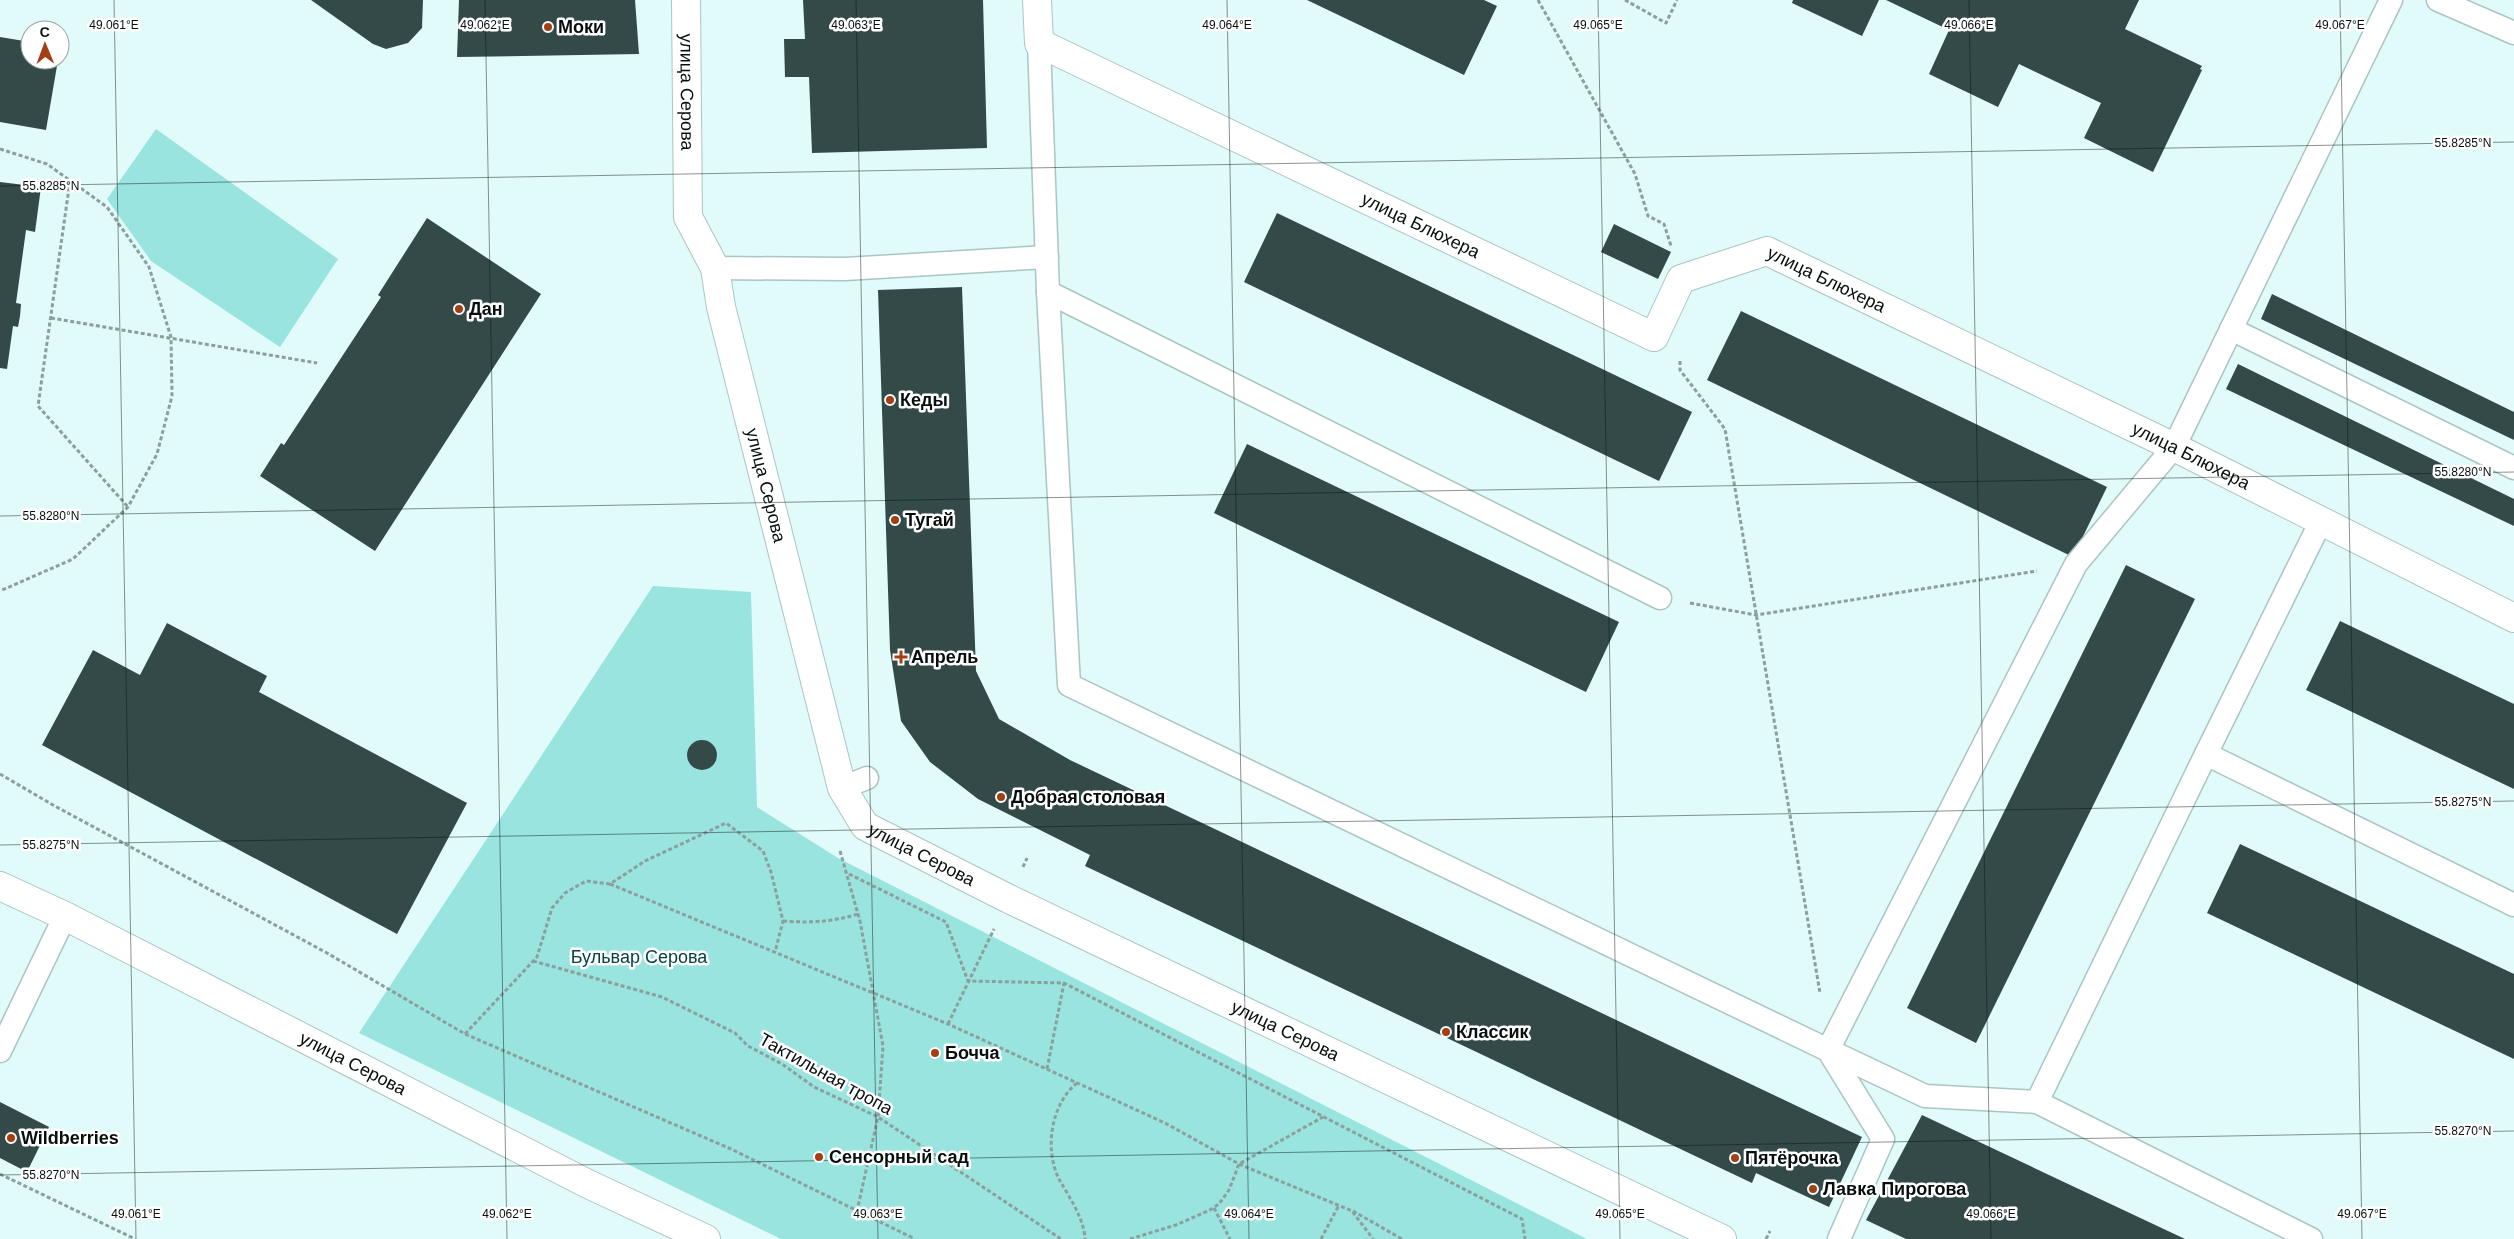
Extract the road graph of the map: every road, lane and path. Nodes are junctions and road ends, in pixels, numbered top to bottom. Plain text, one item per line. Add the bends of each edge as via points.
1 (686, 0) edge
2 (1037, 0) edge
3 (1538, 0) edge
4 (1625, 0) edge
5 (1677, 0) edge
6 (2391, 0) edge
7 (2438, 0) edge
8 (2514, 33) edge
9 (1039, 43) junction
10 (0, 149) edge
11 (70, 181) junction
12 (1047, 257) junction
13 (715, 268) junction
14 (1681, 279) junction
15 (1048, 292) junction
16 (51, 318) junction
17 (2231, 329) junction
18 (171, 337) junction
19 (1680, 352) dead end
20 (317, 363) dead end
21 (2174, 447) junction
22 (2514, 468) edge
23 (128, 507) junction
24 (2321, 521) junction
25 (2076, 564) junction
26 (0, 591) edge
27 (1660, 598) joint
28 (1756, 615) junction
29 (2514, 618) edge
30 (2206, 754) junction
31 (0, 774) edge
32 (867, 778) dead end
33 (842, 788) junction
34 (839, 847) dead end
35 (1027, 858) dead end
36 (848, 873) junction
37 (610, 884) junction
38 (0, 886) edge
39 (1009, 899) junction
40 (2514, 905) edge
41 (858, 914) junction
42 (65, 916) junction
43 (783, 921) junction
44 (775, 952) junction
45 (533, 961) junction
46 (968, 981) junction
47 (1064, 983) junction
48 (874, 995) junction
49 (948, 1024) junction
50 (465, 1034) junction
51 (1828, 1050) junction
52 (0, 1051) edge
53 (1047, 1069) junction
54 (1077, 1083) junction
55 (2037, 1102) junction
56 (878, 1117) junction
57 (1323, 1117) junction
58 (1239, 1164) junction
59 (0, 1174) edge
60 (1339, 1206) junction
61 (1214, 1208) junction
62 (1352, 1210) junction
63 (856, 1211) junction
64 (1770, 1231) dead end
65 (135, 1239) edge
66 (706, 1239) edge
67 (915, 1239) edge
68 (1061, 1239) edge
69 (1085, 1239) edge
70 (1130, 1239) edge
71 (1230, 1239) edge
72 (1321, 1239) edge
73 (1373, 1239) edge
74 (1402, 1239) edge
75 (1525, 1239) edge
76 (1722, 1239) edge
77 (1766, 1239) edge
78 (1839, 1239) edge
79 (2311, 1239) edge

1 - 13 street, улица Серова via 688,217
2 - 9 street
3 - 14 path via 1635,174 1648,216 1664,224
4 - 5 path via 1666,23
6 - 17 lane
7 - 8 lane
9 - 12 lane
9 - 14 street, улица Блюхера via 1654,337
10 - 11 path via 47,164
11 - 16 path
11 - 18 path via 107,207 149,266
12 - 13 lane via 845,269
12 - 15 lane
13 - 33 street, улица Серова via 720,307
14 - 21 street, улица Блюхера via 1767,251
15 - 27 lane
15 - 51 lane via 1069,686
16 - 18 path
16 - 23 path via 38,406
17 - 21 lane
17 - 22 lane
18 - 20 path
18 - 23 path via 172,396 157,454
19 - 28 path via 1680,370 1725,429
21 - 24 street, улица Блюхера
21 - 25 lane
23 - 26 path via 73,559
24 - 29 street, улица Блюхера
24 - 30 lane
25 - 28 path
25 - 51 lane
27 - 28 path
28 - 51 path
30 - 40 lane
30 - 55 lane
31 - 50 path via 327,953
32 - 33 lane
33 - 39 street, улица Серова via 865,826
34 - 36 path
35 - 39 path
36 - 41 path
36 - 46 path via 946,922
37 - 43 path via 644,861 726,823 764,851
37 - 44 path
37 - 45 path via 586,881 565,893 552,908
38 - 42 street, улица Серова
39 - 46 path
39 - 76 street, улица Серова
41 - 43 path via 820,922
41 - 48 path
42 - 52 lane
42 - 66 street, улица Серова via 588,1184
43 - 44 path
44 - 48 path
45 - 50 path
45 - 56 path, Тактильная тропа via 662,997 735,1033 748,1046 782,1064 814,1087
46 - 47 path
46 - 49 path
47 - 53 path
47 - 57 path
48 - 49 path
48 - 56 path via 883,1046
49 - 53 path
50 - 63 path via 731,1149
51 - 55 lane via 1925,1096
51 - 78 lane via 1883,1139
53 - 54 path
54 - 58 path via 1165,1123
54 - 69 path via 1064,1097 1054,1120 1052,1159
55 - 79 lane
56 - 63 path
56 - 68 path, Тактильная тропа
57 - 58 path
57 - 75 path via 1522,1219
58 - 60 path
58 - 61 path via 1229,1190
59 - 65 path
60 - 62 path
60 - 72 path
61 - 70 path via 1176,1226
61 - 71 path
62 - 73 path
62 - 74 path
63 - 67 path
64 - 77 path

